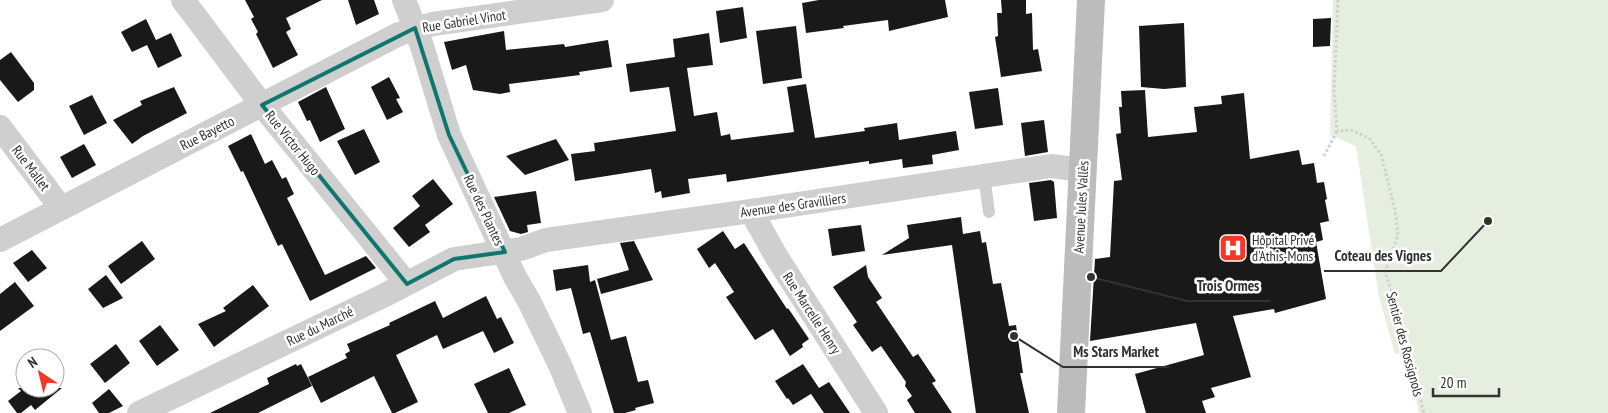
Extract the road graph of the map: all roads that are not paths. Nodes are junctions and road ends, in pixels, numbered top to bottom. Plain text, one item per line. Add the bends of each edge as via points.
1 (183, 0) edge
2 (404, 0) edge
3 (602, 0) edge
4 (1091, 0) edge
5 (415, 28) junction
6 (262, 105) junction
7 (0, 127) edge
8 (1083, 170) junction
9 (984, 176) junction
10 (61, 208) junction
11 (751, 212) junction
12 (989, 212) dead end
13 (0, 240) edge
14 (504, 252) junction
15 (407, 284) junction
16 (139, 413) edge
17 (580, 413) edge
18 (876, 413) edge
19 (1071, 413) edge

1 - 6 street, Rue Victor Hugo
2 - 5 street, Rue des Plantes
3 - 5 street, Rue Gabriel Vinot
4 - 8 main road, Avenue Jules Vallès
5 - 6 street, Rue Bayetto
5 - 14 street, Rue des Plantes via 449,135
6 - 10 street, Rue Bayetto
6 - 15 street, Rue Victor Hugo
7 - 10 street, Rue Mallet
8 - 9 street, Avenue des Gravilliers via 1051,166
8 - 19 main road, Avenue Jules Vallès
9 - 11 street, Avenue des Gravilliers
9 - 12 lane
10 - 13 street, Rue Bayetto
11 - 14 street, Avenue des Gravilliers via 546,240
11 - 18 street, Rue Marcelle Henry
14 - 15 street, Rue du Marché via 454,259
14 - 17 street, Rue des Plantes
15 - 16 street, Rue du Marché

